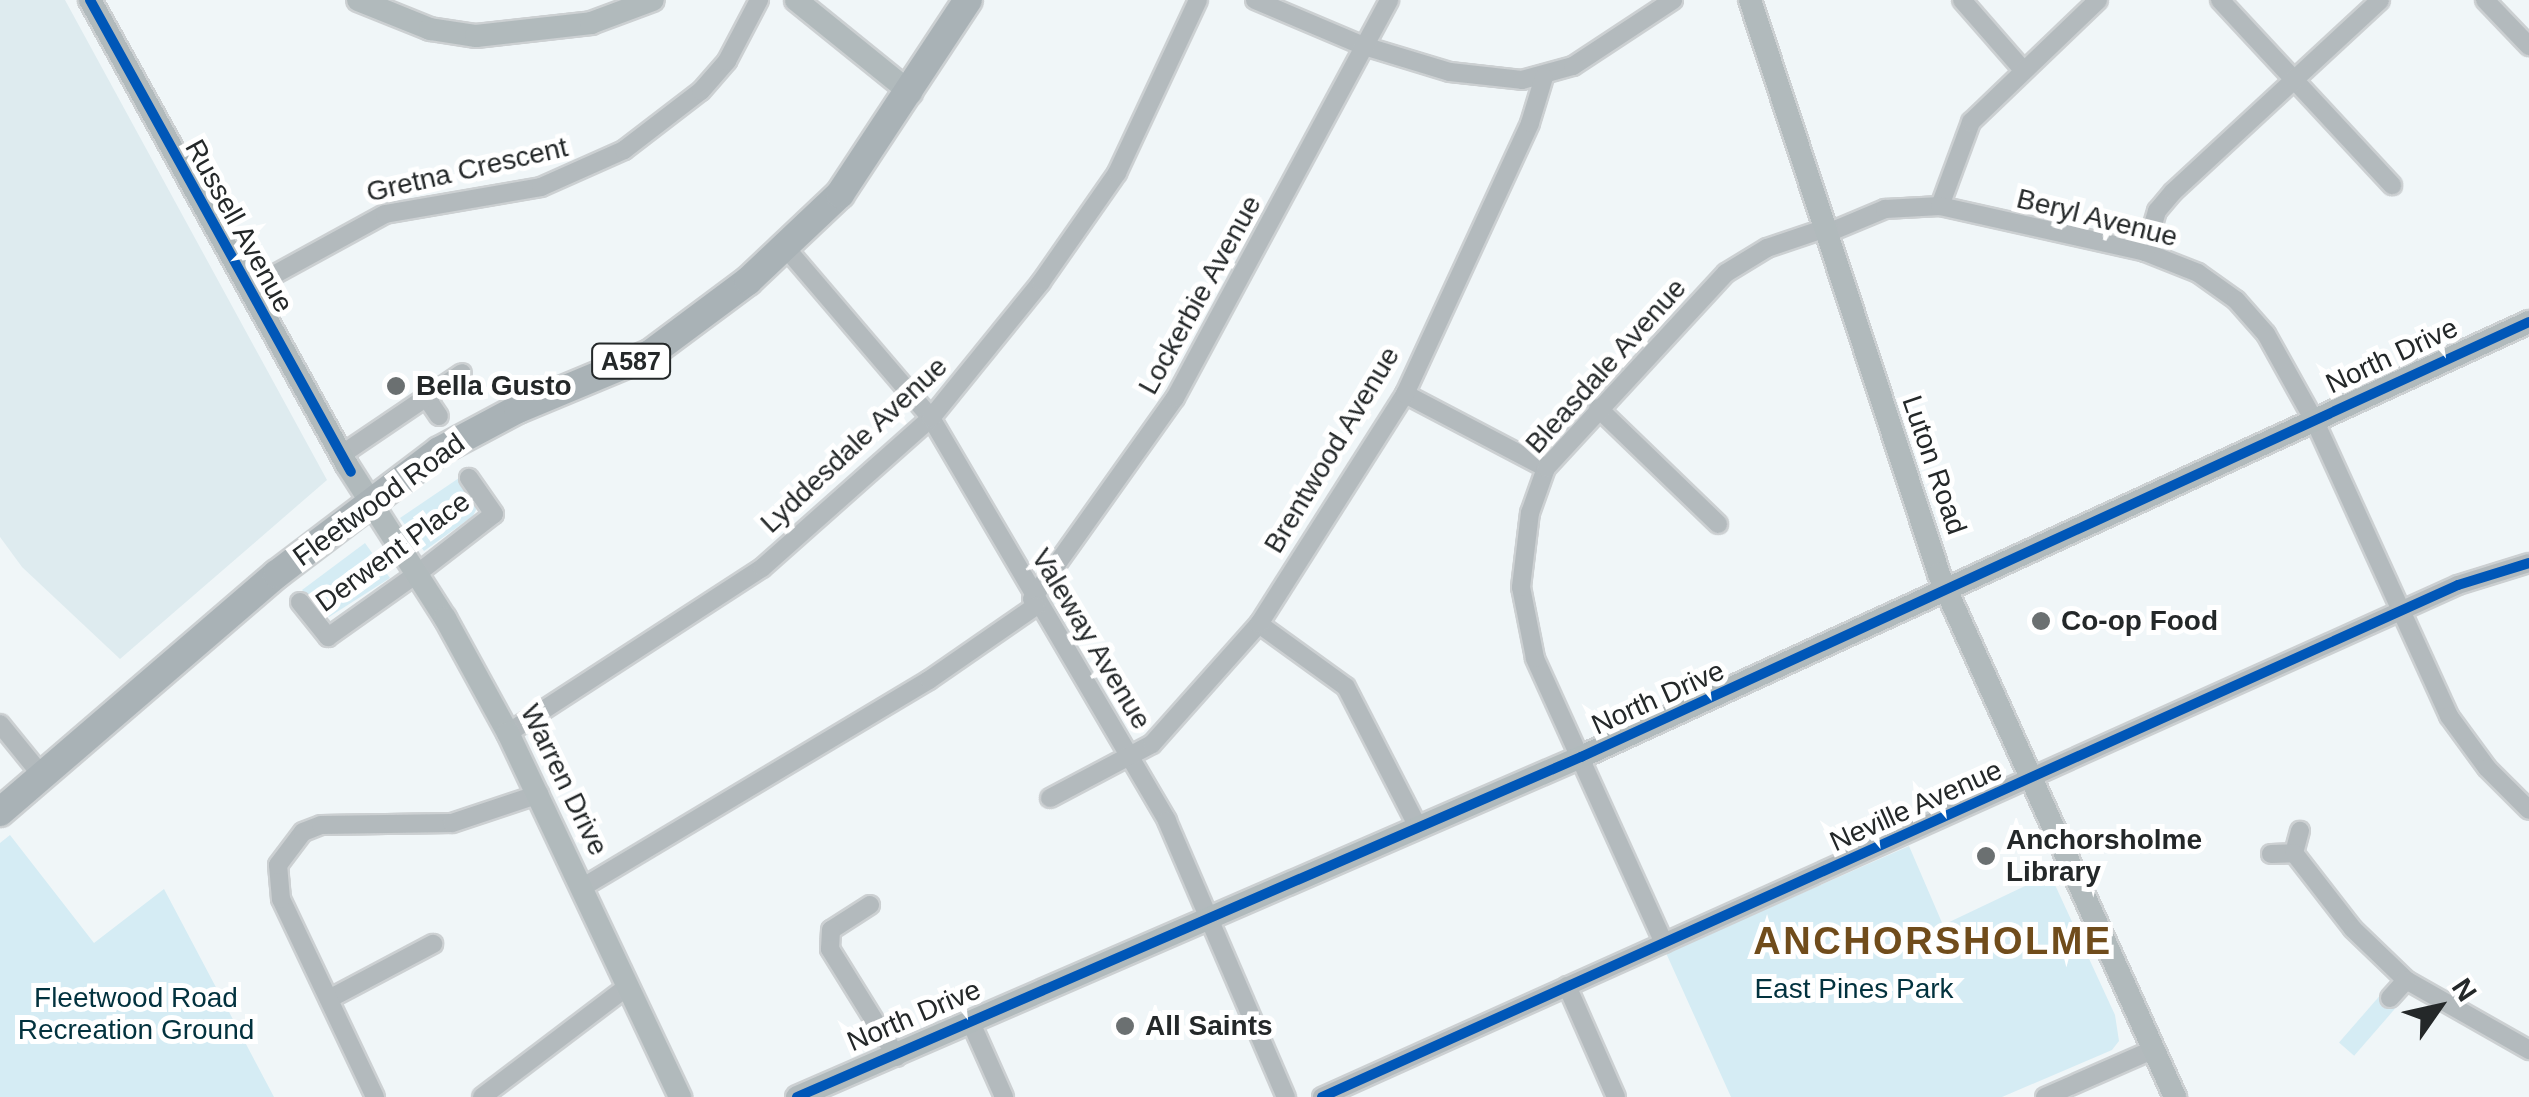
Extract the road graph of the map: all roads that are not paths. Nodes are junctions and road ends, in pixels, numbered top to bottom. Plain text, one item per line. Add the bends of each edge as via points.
1 (90, 0) edge
2 (358, 0) edge
3 (653, 0) edge
4 (759, 0) edge
5 (796, 0) edge
6 (968, 0) edge
7 (1198, 0) edge
8 (1255, 0) edge
9 (1388, 0) edge
10 (1673, 0) edge
11 (1750, 0) edge
12 (1962, 0) edge
13 (2098, 0) edge
14 (2220, 0) edge
15 (2380, 0) edge
16 (2485, 0) edge
17 (386, 6) edge
18 (1364, 46) junction
19 (2529, 46) edge
20 (2024, 70) junction
21 (1544, 78) junction
22 (2294, 79) junction
23 (911, 93) junction
24 (2392, 185) dead end
25 (1940, 206) junction
26 (1830, 229) junction
27 (784, 248) junction
28 (2145, 252) junction
29 (248, 290) junction
30 (2529, 322) edge
31 (462, 373) dead end
32 (1405, 394) junction
33 (426, 398) junction
34 (1598, 408) junction
35 (438, 416) dead end
36 (931, 418) junction
37 (2316, 424) junction
38 (341, 454) junction
39 (1546, 468) junction
40 (469, 478) dead end
41 (371, 501) junction
42 (1718, 524) dead end
43 (2529, 563) edge
44 (418, 573) junction
45 (1947, 592) junction
46 (300, 602) dead end
47 (1034, 603) junction
48 (2400, 614) junction
49 (1259, 624) junction
50 (0, 724) edge
51 (508, 733) junction
52 (1130, 756) junction
53 (1580, 757) junction
54 (43, 777) junction
55 (2028, 780) junction
56 (539, 794) junction
57 (1050, 798) dead end
58 (2529, 810) edge
59 (0, 812) edge
60 (1417, 825) junction
61 (2300, 831) dead end
62 (2294, 853) junction
63 (2270, 854) dead end
64 (584, 887) junction
65 (870, 905) dead end
66 (1212, 920) junction
67 (433, 944) dead end
68 (1664, 944) junction
69 (2406, 980) junction
70 (1566, 986) junction
71 (627, 988) junction
72 (2390, 998) dead end
73 (329, 999) junction
74 (972, 1025) junction
75 (2152, 1050) junction
76 (2529, 1050) edge
77 (897, 1057) junction
78 (375, 1097) edge
79 (482, 1097) edge
80 (680, 1097) edge
81 (797, 1097) edge
82 (1004, 1097) edge
83 (1286, 1097) edge
84 (1322, 1097) edge
85 (1616, 1097) edge
86 (2045, 1097) edge
87 (2175, 1097) edge

1 - 29 street, Russell Avenue
2 - 17 street
3 - 17 street via 590,22 476,36
4 - 29 street, Gretna Crescent via 702,91 624,150 541,188 384,214
5 - 23 street
6 - 23 main road, Fleetwood Road / A587
7 - 36 street, Lyddesdale Avenue via 1117,173 1041,282
8 - 18 street
9 - 18 street, Lockerbie Avenue
10 - 21 street
11 - 26 street, Luton Road
12 - 20 street
13 - 20 street
14 - 22 street
15 - 22 street
16 - 19 street
18 - 21 street via 1481,77
18 - 47 street, Lockerbie Avenue via 1175,398
20 - 25 street via 1971,122
21 - 32 street, Brentwood Avenue via 1530,124
22 - 24 street
22 - 28 street via 2172,192 2157,211
23 - 27 main road, Fleetwood Road / A587 via 840,194
25 - 26 street, Beryl Avenue via 1885,210
25 - 28 street, Beryl Avenue
26 - 34 street, Bleasdale Avenue via 1767,248 1726,273
26 - 45 street, Luton Road
27 - 36 street, Valeway Avenue
27 - 41 main road, Fleetwood Road / A587 via 650,354 484,426
28 - 37 street, Beryl Avenue via 2198,273 2236,300 2266,334
29 - 38 street, Russell Avenue
30 - 37 street, North Drive
31 - 33 street, Fleetwood Road
32 - 39 street
32 - 49 street, Brentwood Avenue
33 - 35 street
33 - 38 street, Fleetwood Road
34 - 39 street, Bleasdale Avenue
34 - 42 street
36 - 47 street, Valeway Avenue
36 - 51 street, Lyddesdale Avenue via 762,568
37 - 45 street, North Drive
37 - 48 street, Beryl Avenue
38 - 41 street, Russell Avenue
39 - 53 street, Bleasdale Avenue via 1530,513 1521,587 1536,658
40 - 44 street, Derwent Place via 494,514
41 - 44 street, Warren Drive
41 - 54 main road, Fleetwood Road / A587
43 - 48 street, Neville Avenue via 2483,575
44 - 46 street, Derwent Place via 328,637
44 - 51 street, Warren Drive
45 - 53 street, North Drive
45 - 55 street, Luton Road
47 - 52 street, Valeway Avenue
47 - 64 street, Lockerbie Avenue via 929,680
48 - 55 street, Neville Avenue
48 - 58 street, Beryl Avenue via 2449,716
49 - 52 street, Brentwood Avenue via 1152,744
49 - 60 street via 1346,687
50 - 54 street
51 - 56 street, Warren Drive
52 - 57 street, Brentwood Avenue
52 - 66 street, Valeway Avenue via 1194,872
53 - 60 street, North Drive
53 - 68 street, Bleasdale Avenue
54 - 59 main road, Fleetwood Road / A587
55 - 68 street, Neville Avenue
55 - 75 street, Luton Road
56 - 64 street, Warren Drive
56 - 73 street via 452,823 322,825 303,832 278,865 277,882
60 - 66 street, North Drive
61 - 62 street
62 - 63 street
62 - 69 street via 2353,929
64 - 71 street, Warren Drive
65 - 77 street via 832,930 830,949
66 - 74 street, North Drive
66 - 83 street, Valeway Avenue
67 - 73 street
68 - 70 street, Neville Avenue
69 - 72 street
69 - 76 street
70 - 84 street, Neville Avenue
70 - 85 street
71 - 79 street
71 - 80 street, Warren Drive
73 - 78 street
74 - 77 street, North Drive
74 - 82 street
75 - 86 street
75 - 87 street, Luton Road
77 - 81 street, North Drive

